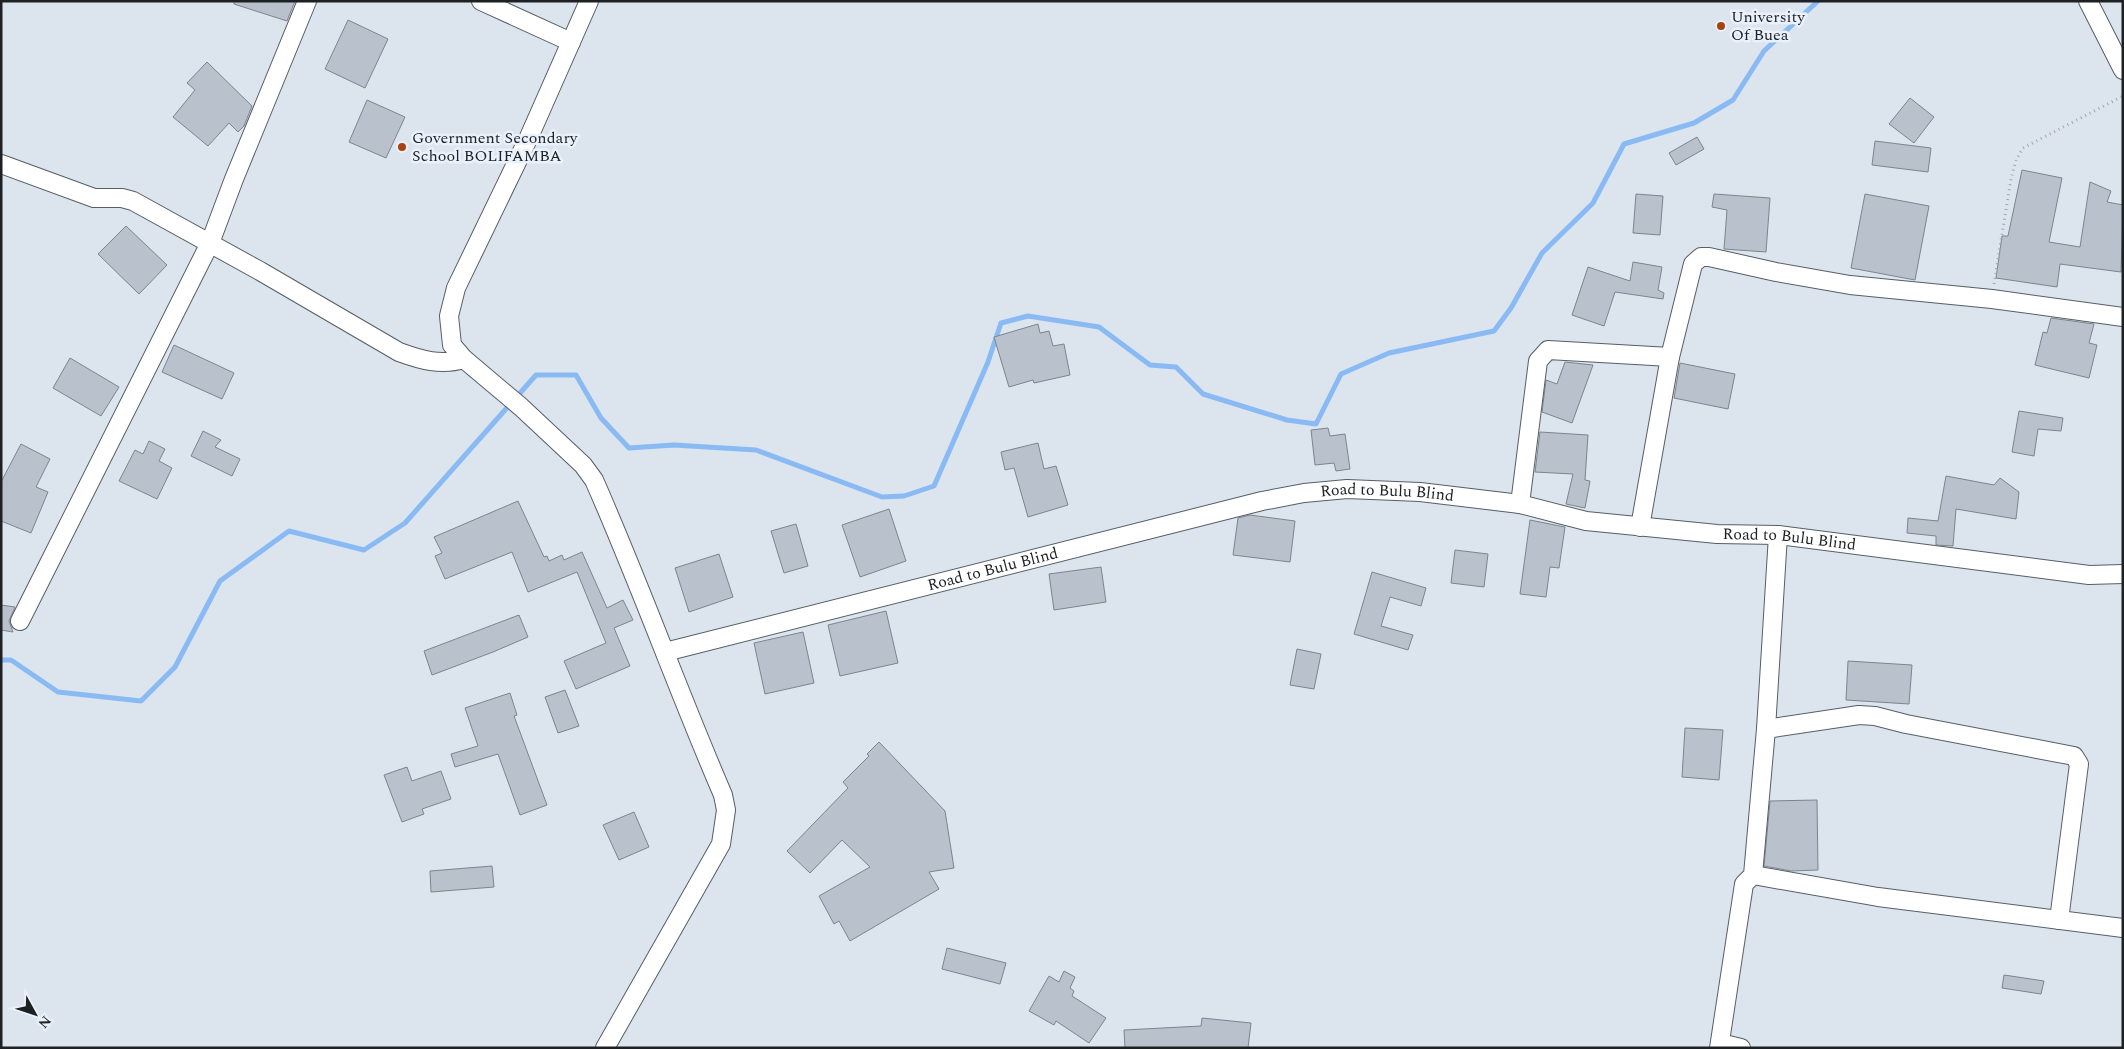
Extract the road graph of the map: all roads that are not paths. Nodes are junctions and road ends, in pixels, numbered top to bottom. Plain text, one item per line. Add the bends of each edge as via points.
1 (308, 1) edge
2 (481, 1) edge
3 (589, 1) edge
4 (2088, 1) edge
5 (571, 42) junction
6 (2123, 70) edge
7 (1, 164) edge
8 (210, 243) junction
9 (2123, 316) edge
10 (1670, 357) junction
11 (464, 359) junction
12 (1520, 504) junction
13 (1640, 527) junction
14 (1778, 534) junction
15 (2123, 574) edge
16 (20, 621) dead end
17 (665, 652) junction
18 (1766, 729) junction
19 (1752, 875) junction
20 (2059, 920) junction
21 (2123, 928) edge
22 (1720, 1046) edge
23 (604, 1048) edge
24 (1741, 1048) edge

1 - 8 street
2 - 5 street
3 - 5 street
4 - 6 street
5 - 11 street via 529,138 456,288 449,316 452,345
7 - 8 street via 94,198 133,201
8 - 11 street via 398,352 442,363
8 - 16 street
9 - 10 street via 1850,285 1701,257 1693,264
10 - 12 street via 1548,350 1543,354 1538,360
10 - 13 street
11 - 17 street via 521,407 583,465 594,480
12 - 13 street, Road to Bulu Blind via 1586,522
12 - 17 street, Road to Bulu Blind via 1357,488 1304,493
13 - 14 street, Road to Bulu Blind via 1716,534
14 - 15 street, Road to Bulu Blind via 2089,575
14 - 18 street
17 - 23 street via 723,795 726,810 723,835
18 - 19 street
18 - 20 street via 1859,715 1875,716 2074,756 2079,764
19 - 20 street via 1878,897
19 - 22 street via 1744,884
20 - 21 street
22 - 24 street

